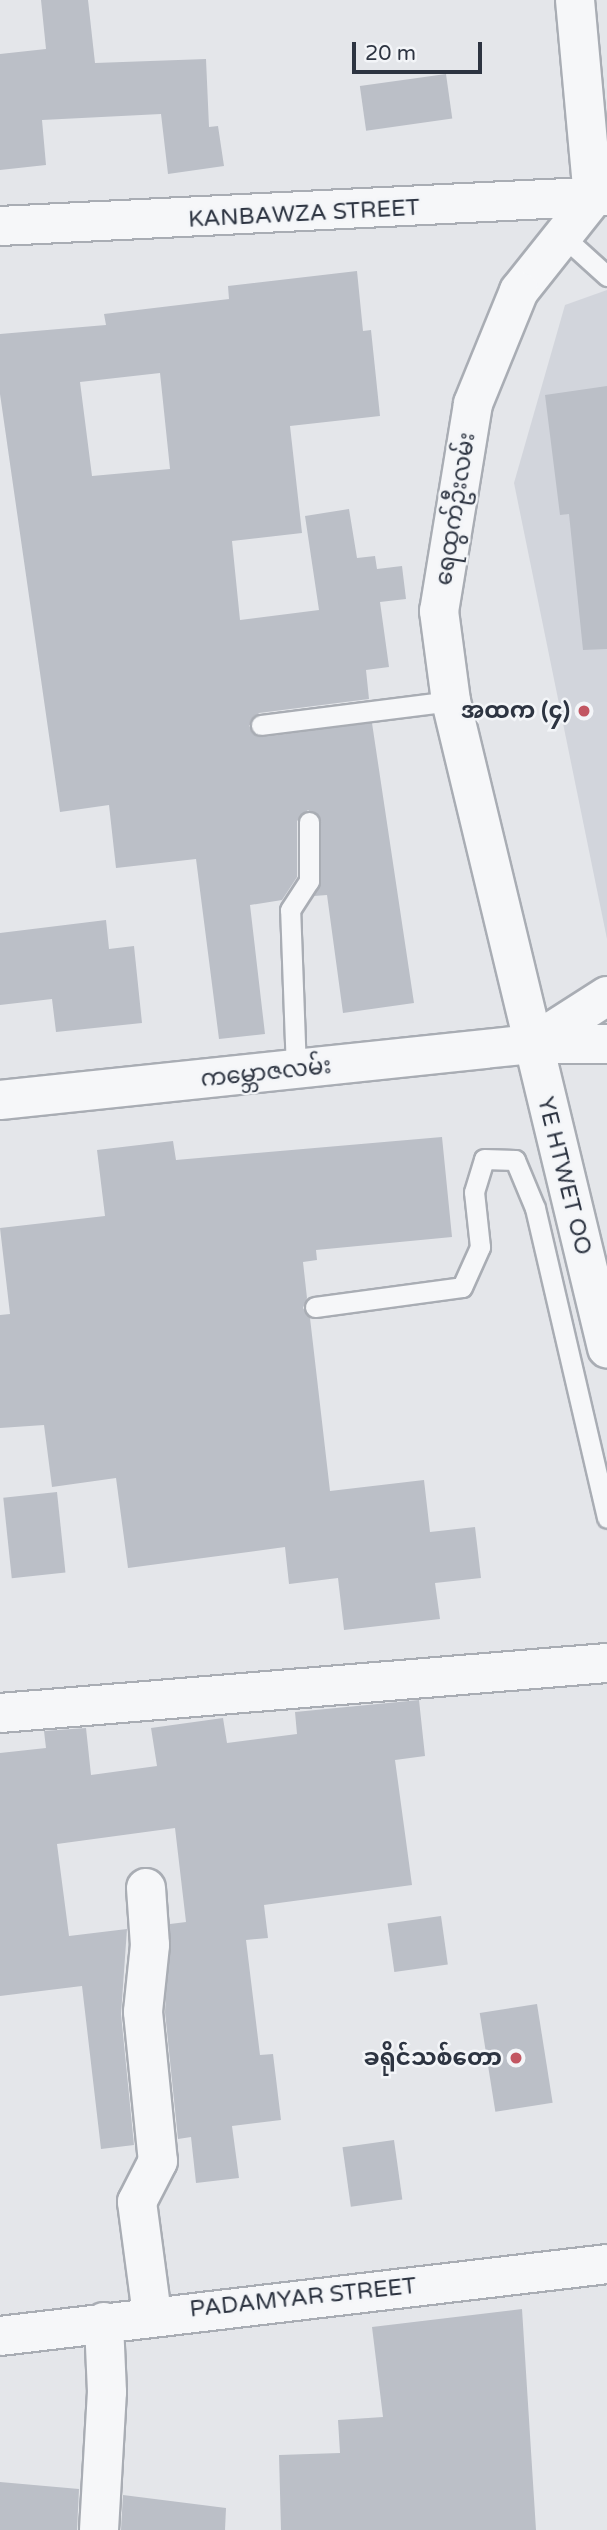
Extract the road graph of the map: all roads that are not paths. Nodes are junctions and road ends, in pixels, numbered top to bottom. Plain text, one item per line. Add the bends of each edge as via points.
1 (575, 0) edge
2 (600, 197) edge
3 (0, 226) edge
4 (565, 238) junction
5 (607, 276) edge
6 (451, 701) junction
7 (261, 725) dead end
8 (309, 822) dead end
9 (607, 996) edge
10 (532, 1044) junction
11 (607, 1044) edge
12 (296, 1070) junction
13 (0, 1100) edge
14 (316, 1307) dead end
15 (607, 1348) edge
16 (607, 1518) edge
17 (607, 1663) edge
18 (0, 1713) edge
19 (146, 1888) dead end
20 (607, 2264) edge
21 (152, 2315) junction
22 (104, 2322) junction
23 (0, 2336) edge
24 (99, 2530) edge

1 - 2 street
2 - 3 street, KANBAWZA STREET
2 - 4 street, ရေထွက်ဦးလမ်း
4 - 5 lane
4 - 6 street, ရေထွက်ဦးလမ်း via 519,291 473,404 439,611
6 - 7 lane
6 - 10 street, ရေထွက်ဦးလမ်း
8 - 12 lane via 309,881 290,910
9 - 10 street
10 - 11 street, ကမ္ဘောဇလမ်း
10 - 12 street, ကမ္ဘောဇလမ်း
10 - 15 street, YE HTWET OO
12 - 13 street, ကမ္ဘောဇလမ်း
14 - 16 lane via 462,1287 480,1247 474,1192 484,1159 515,1160 535,1208
17 - 18 street
19 - 21 street via 150,1945 143,2012 158,2161 137,2202
20 - 21 street, PADAMYAR STREET
21 - 22 street, PADAMYAR STREET
22 - 23 street, PADAMYAR STREET
22 - 24 street via 107,2392

